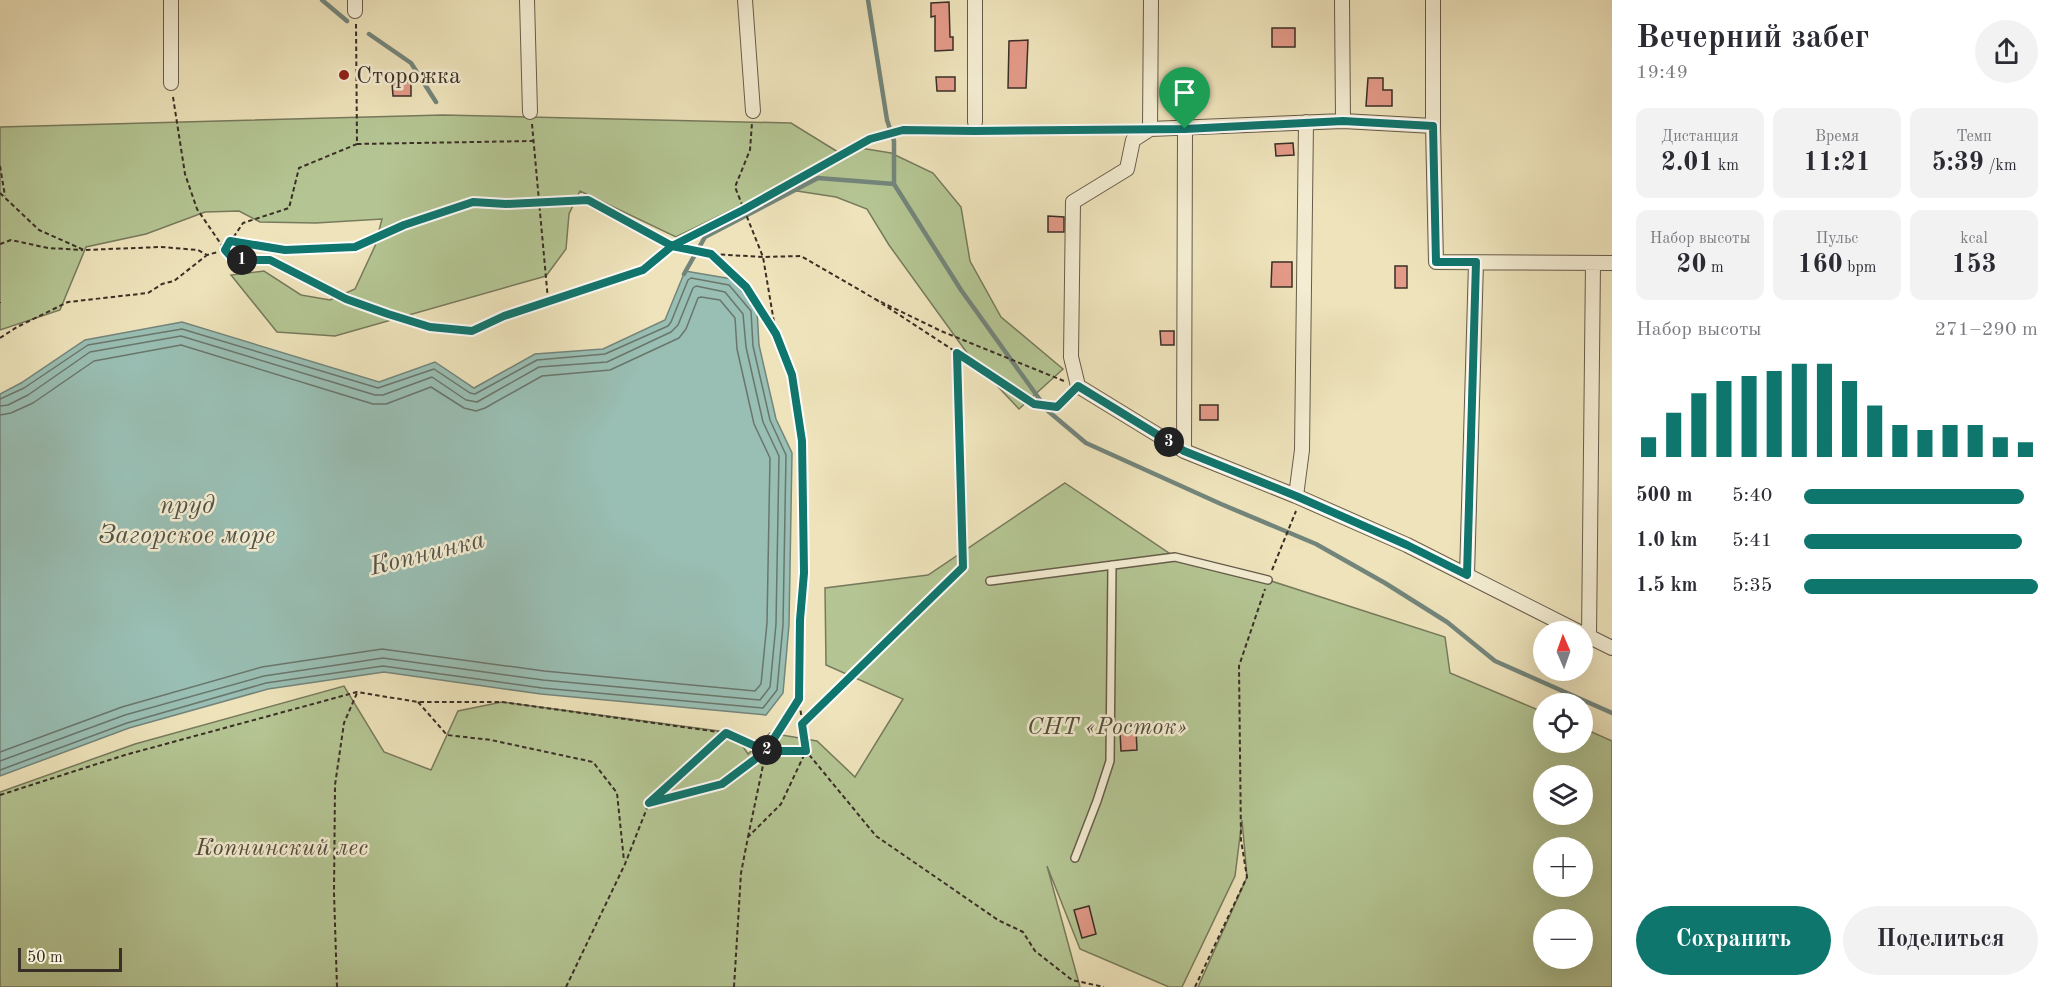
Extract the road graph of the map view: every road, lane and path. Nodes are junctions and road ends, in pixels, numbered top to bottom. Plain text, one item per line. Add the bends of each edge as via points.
1 (171, 0) edge
2 (527, 0) edge
3 (745, 0) edge
4 (975, 0) edge
5 (1152, 0) edge
6 (1342, 0) edge
7 (1433, 0) edge
8 (356, 40) dead end
9 (171, 83) joint
10 (753, 111) joint
11 (530, 112) joint
12 (1343, 121) junction
13 (975, 122) dead end
14 (1306, 122) junction
15 (1433, 126) junction
16 (1127, 129) dead end
17 (1150, 129) junction
18 (1185, 129) junction
19 (533, 141) junction
20 (357, 144) junction
21 (0, 166) edge
22 (0, 193) edge
23 (5, 197) junction
24 (539, 202) junction
25 (744, 211) junction
26 (230, 241) junction
27 (0, 244) edge
28 (672, 246) junction
29 (84, 250) junction
30 (225, 250) junction
31 (711, 254) junction
32 (207, 255) junction
33 (763, 257) junction
34 (1476, 262) junction
35 (1593, 263) junction
36 (1612, 263) edge
37 (875, 299) junction
38 (548, 301) junction
39 (776, 334) junction
40 (0, 338) edge
41 (957, 353) junction
42 (1078, 386) junction
43 (1184, 451) junction
44 (1296, 496) junction
45 (1112, 565) junction
46 (1467, 575) junction
47 (1268, 580) junction
48 (990, 581) dead end
49 (1558, 621) edge
50 (1584, 621) edge
51 (1593, 638) edge
52 (1612, 648) edge
53 (357, 692) junction
54 (799, 699) junction
55 (418, 702) junction
56 (802, 724) junction
57 (726, 733) junction
58 (766, 751) junction
59 (806, 751) junction
60 (0, 795) edge
61 (649, 803) junction
62 (748, 837) junction
63 (1075, 858) dead end
64 (625, 864) junction
65 (337, 987) edge
66 (566, 987) edge
67 (734, 987) edge
68 (1104, 987) edge
69 (1195, 987) edge

1 - 9 street
2 - 11 street
3 - 10 street
4 - 13 street
5 - 17 street
6 - 12 street
7 - 15 street
8 - 20 path
9 - 30 path via 185,174 197,209
10 - 25 path via 750,150 735,188
11 - 19 path
12 - 14 street
12 - 15 street
14 - 18 street
14 - 44 street via 1302,450
15 - 34 street via 1436,262
16 - 25 path via 903,130 879,135
17 - 18 street
17 - 42 street via 1133,141 1127,169 1073,202 1071,357
18 - 43 street
19 - 20 path
19 - 24 path
20 - 26 path via 299,168 289,208 243,223
21 - 23 path
22 - 23 path
23 - 29 path via 39,230
24 - 26 path via 473,202 404,225 355,247 285,250
24 - 28 path via 588,200
24 - 38 path
25 - 28 path
25 - 33 path
26 - 30 path
27 - 29 path via 11,240
28 - 31 path
28 - 38 path via 643,270
29 - 32 path via 161,247 198,250
30 - 32 path
30 - 38 path via 234,260 270,260 346,299 430,327 472,331
31 - 33 path
31 - 39 path via 746,287
32 - 40 path via 174,281 147,293 68,302
33 - 37 path via 801,256
33 - 39 path
34 - 35 street
34 - 46 street
35 - 36 street
35 - 50 street
37 - 41 path
37 - 42 path via 942,331
39 - 54 path via 792,375 802,441 804,573
41 - 42 path via 1034,404 1057,407
41 - 56 path via 963,567
42 - 43 street
43 - 44 street
44 - 46 street
44 - 47 path via 1299,505
45 - 47 lane via 1175,557
45 - 48 lane
45 - 63 lane via 1110,761
46 - 49 street
47 - 69 path via 1239,666 1241,840 1247,877
51 - 52 street
53 - 55 path
53 - 60 path via 125,754
53 - 65 path via 344,723 335,785
54 - 56 path
54 - 58 path
55 - 57 path via 502,702
55 - 64 path via 447,735 491,740 593,762 617,793
56 - 59 path
57 - 58 path
57 - 61 path
58 - 59 path
58 - 61 path via 722,784
58 - 62 path
59 - 62 path via 781,804
59 - 68 path via 876,836 1023,933 1035,951 1072,981
61 - 64 path
62 - 67 path via 741,873
64 - 66 path

